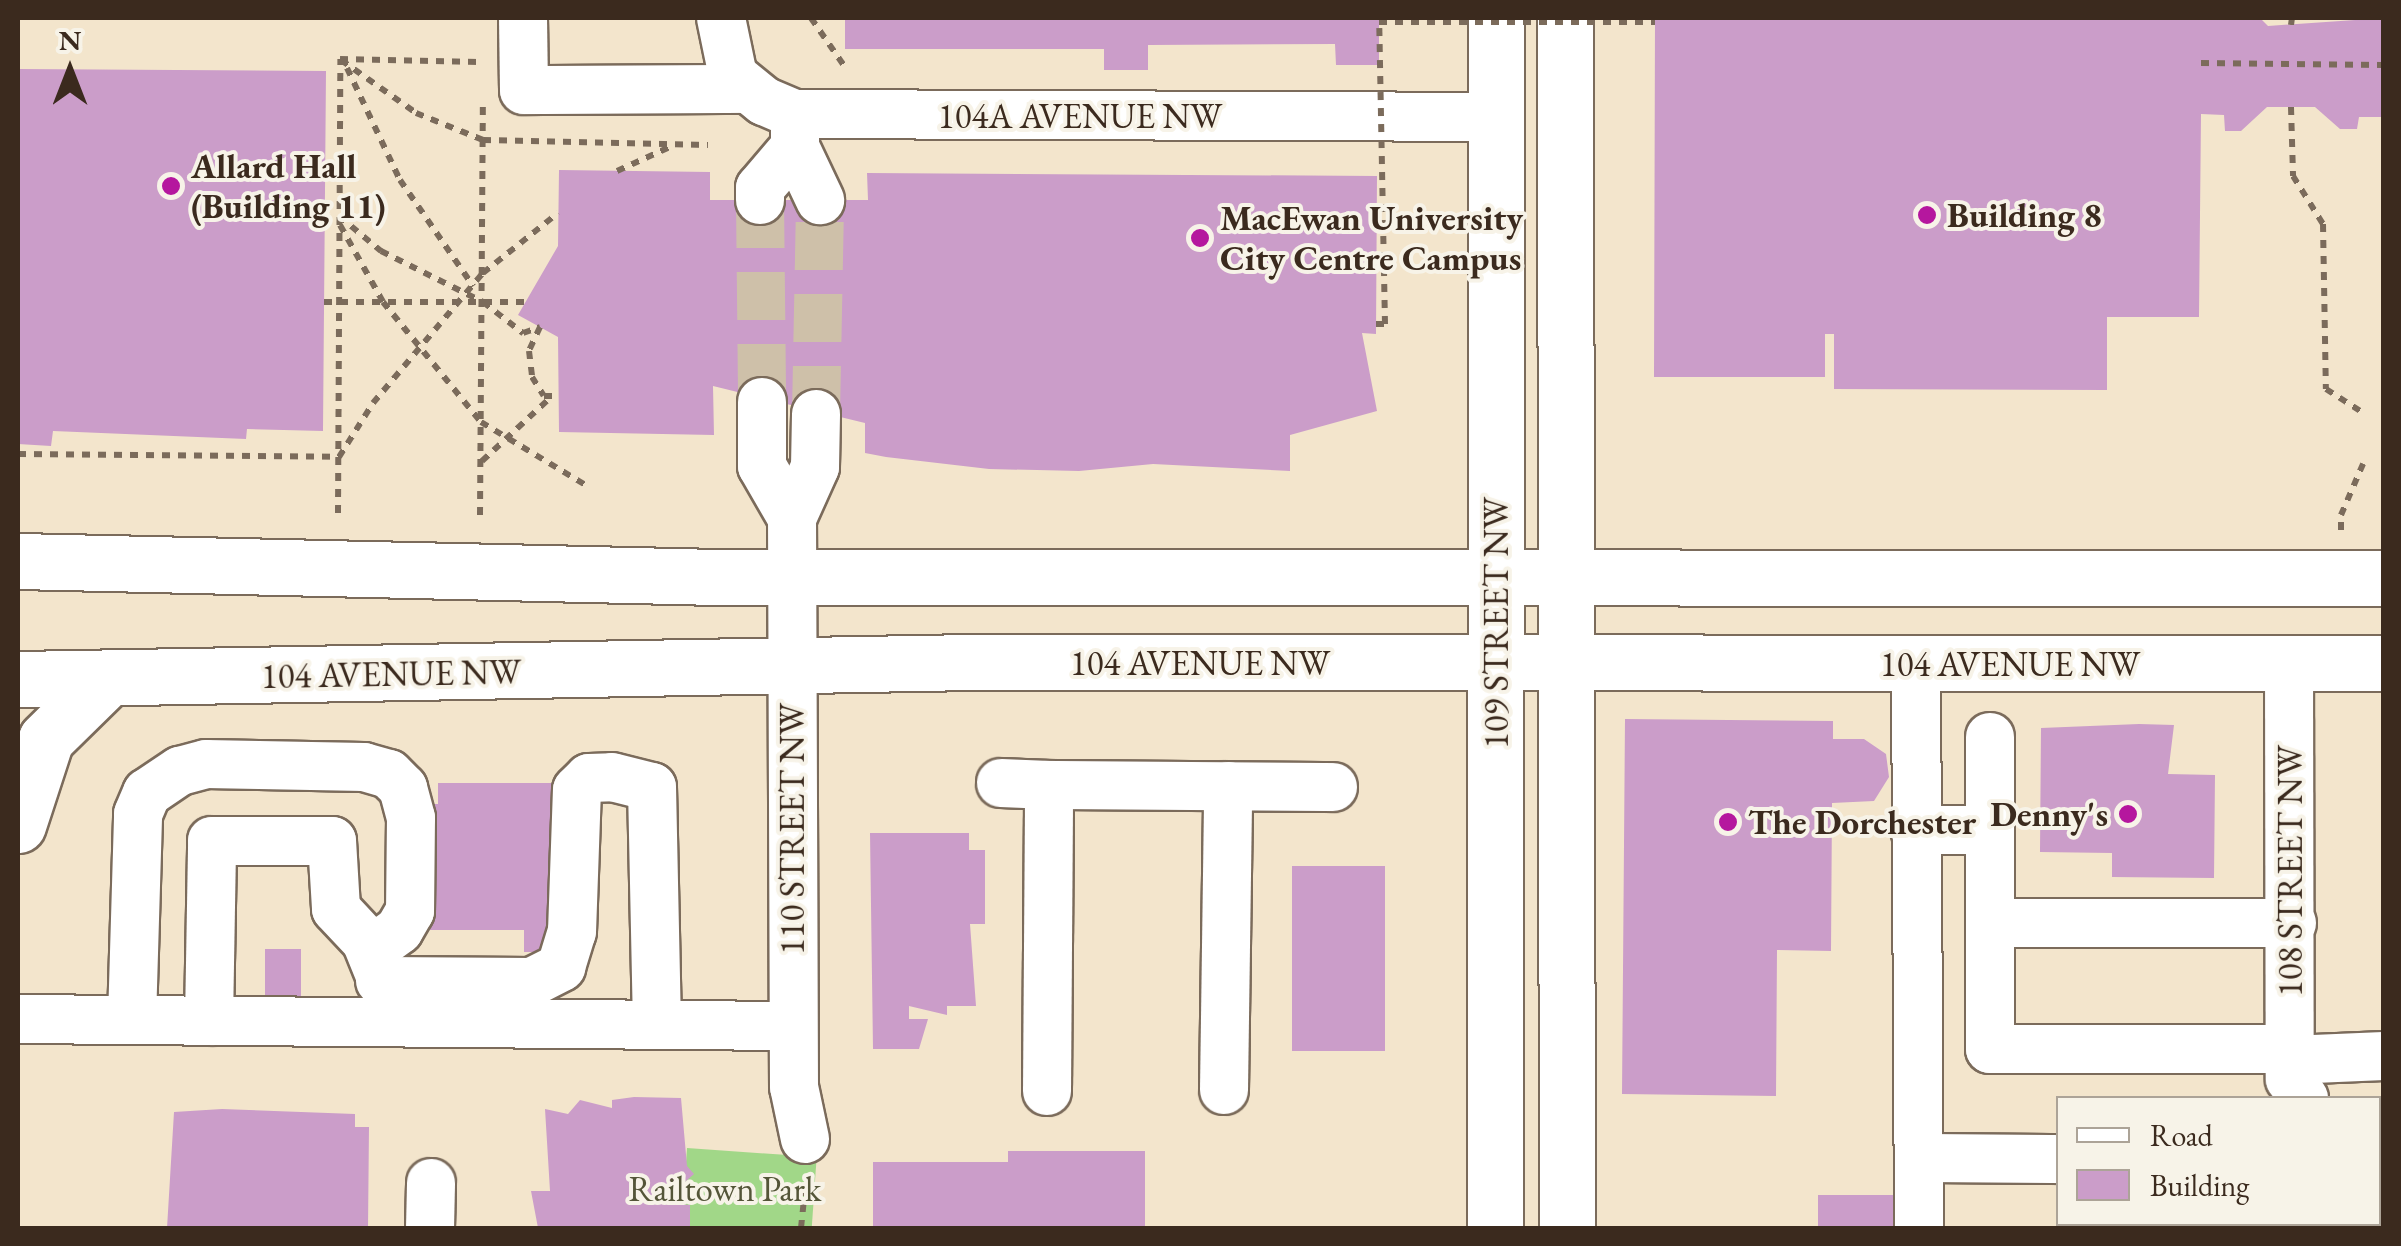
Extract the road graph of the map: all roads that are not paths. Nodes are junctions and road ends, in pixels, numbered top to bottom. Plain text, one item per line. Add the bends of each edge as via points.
1 (523, 18) edge
2 (721, 18) edge
3 (1496, 18) edge
4 (1565, 18) edge
5 (746, 89) junction
6 (1498, 117) junction
7 (794, 130) junction
8 (760, 200) tunnel mouth
9 (820, 200) tunnel mouth
10 (762, 402) tunnel mouth
11 (816, 414) tunnel mouth
12 (792, 518) junction
13 (18, 561) edge
14 (791, 577) junction
15 (1495, 577) junction
16 (1566, 577) junction
17 (2384, 578) edge
18 (2384, 663) edge
19 (1916, 664) junction
20 (2289, 664) junction
21 (1496, 665) junction
22 (1566, 665) junction
23 (790, 669) junction
24 (18, 680) edge
25 (106, 680) junction
26 (1990, 736) dead end
27 (1001, 784) dead end
28 (1049, 786) junction
29 (1228, 786) junction
30 (1333, 787) dead end
31 (18, 825) edge
32 (1915, 830) junction
33 (1990, 830) junction
34 (1990, 923) junction
35 (2292, 923) junction
36 (377, 985) junction
37 (18, 1018) edge
38 (132, 1020) junction
39 (209, 1021) junction
40 (658, 1021) junction
41 (793, 1026) junction
42 (2384, 1056) edge
43 (2289, 1077) edge
44 (1224, 1090) dead end
45 (1047, 1091) dead end
46 (805, 1139) dead end
47 (1920, 1158) junction
48 (2056, 1159) edge
49 (1495, 1228) edge
50 (1567, 1228) edge
51 (1919, 1228) edge

1 - 5 street via 524,90
2 - 5 street via 726,58
3 - 6 main road, 109 STREET NW
4 - 16 main road, 109 STREET NW
5 - 7 street, 104A AVENUE NW
6 - 7 street, 104A AVENUE NW
6 - 15 main road, 109 STREET NW
7 - 8 street via 760,188
7 - 9 street
10 - 12 street via 762,466
11 - 12 street, 110 STREET NW via 815,467
12 - 14 street, 110 STREET NW
13 - 14 main road
14 - 15 main road
14 - 23 street, 110 STREET NW
15 - 16 main road
15 - 21 main road, 109 STREET NW
16 - 17 main road
16 - 22 main road, 109 STREET NW
18 - 20 main road, 104 AVENUE NW
19 - 20 main road, 104 AVENUE NW
19 - 22 main road, 104 AVENUE NW
19 - 32 street
20 - 35 street, 108 STREET NW
21 - 22 main road, 104 AVENUE NW
21 - 23 main road, 104 AVENUE NW via 975,662
21 - 49 main road, 109 STREET NW
22 - 50 main road, 109 STREET NW
23 - 25 main road, 104 AVENUE NW
23 - 41 street, 110 STREET NW
24 - 25 main road, 104 AVENUE NW
25 - 31 main road via 46,739
26 - 33 street
27 - 28 street
28 - 29 street
28 - 45 street
29 - 30 street
29 - 44 street
32 - 33 street
32 - 47 street
33 - 34 street
34 - 35 street
34 - 43 street via 1990,1049
35 - 43 street, 108 STREET NW
36 - 38 street via 410,911 411,818 402,788 388,774 364,767 206,764 180,771 147,793 138,814
36 - 39 street
36 - 39 street via 336,909 332,840 212,840
36 - 40 street
36 - 40 street via 548,978 560,968 570,943 578,790 588,778 612,776 652,787
37 - 38 street
38 - 39 street
40 - 41 street
41 - 46 street, 110 STREET NW via 794,1087
42 - 43 street
47 - 48 street
47 - 51 street

